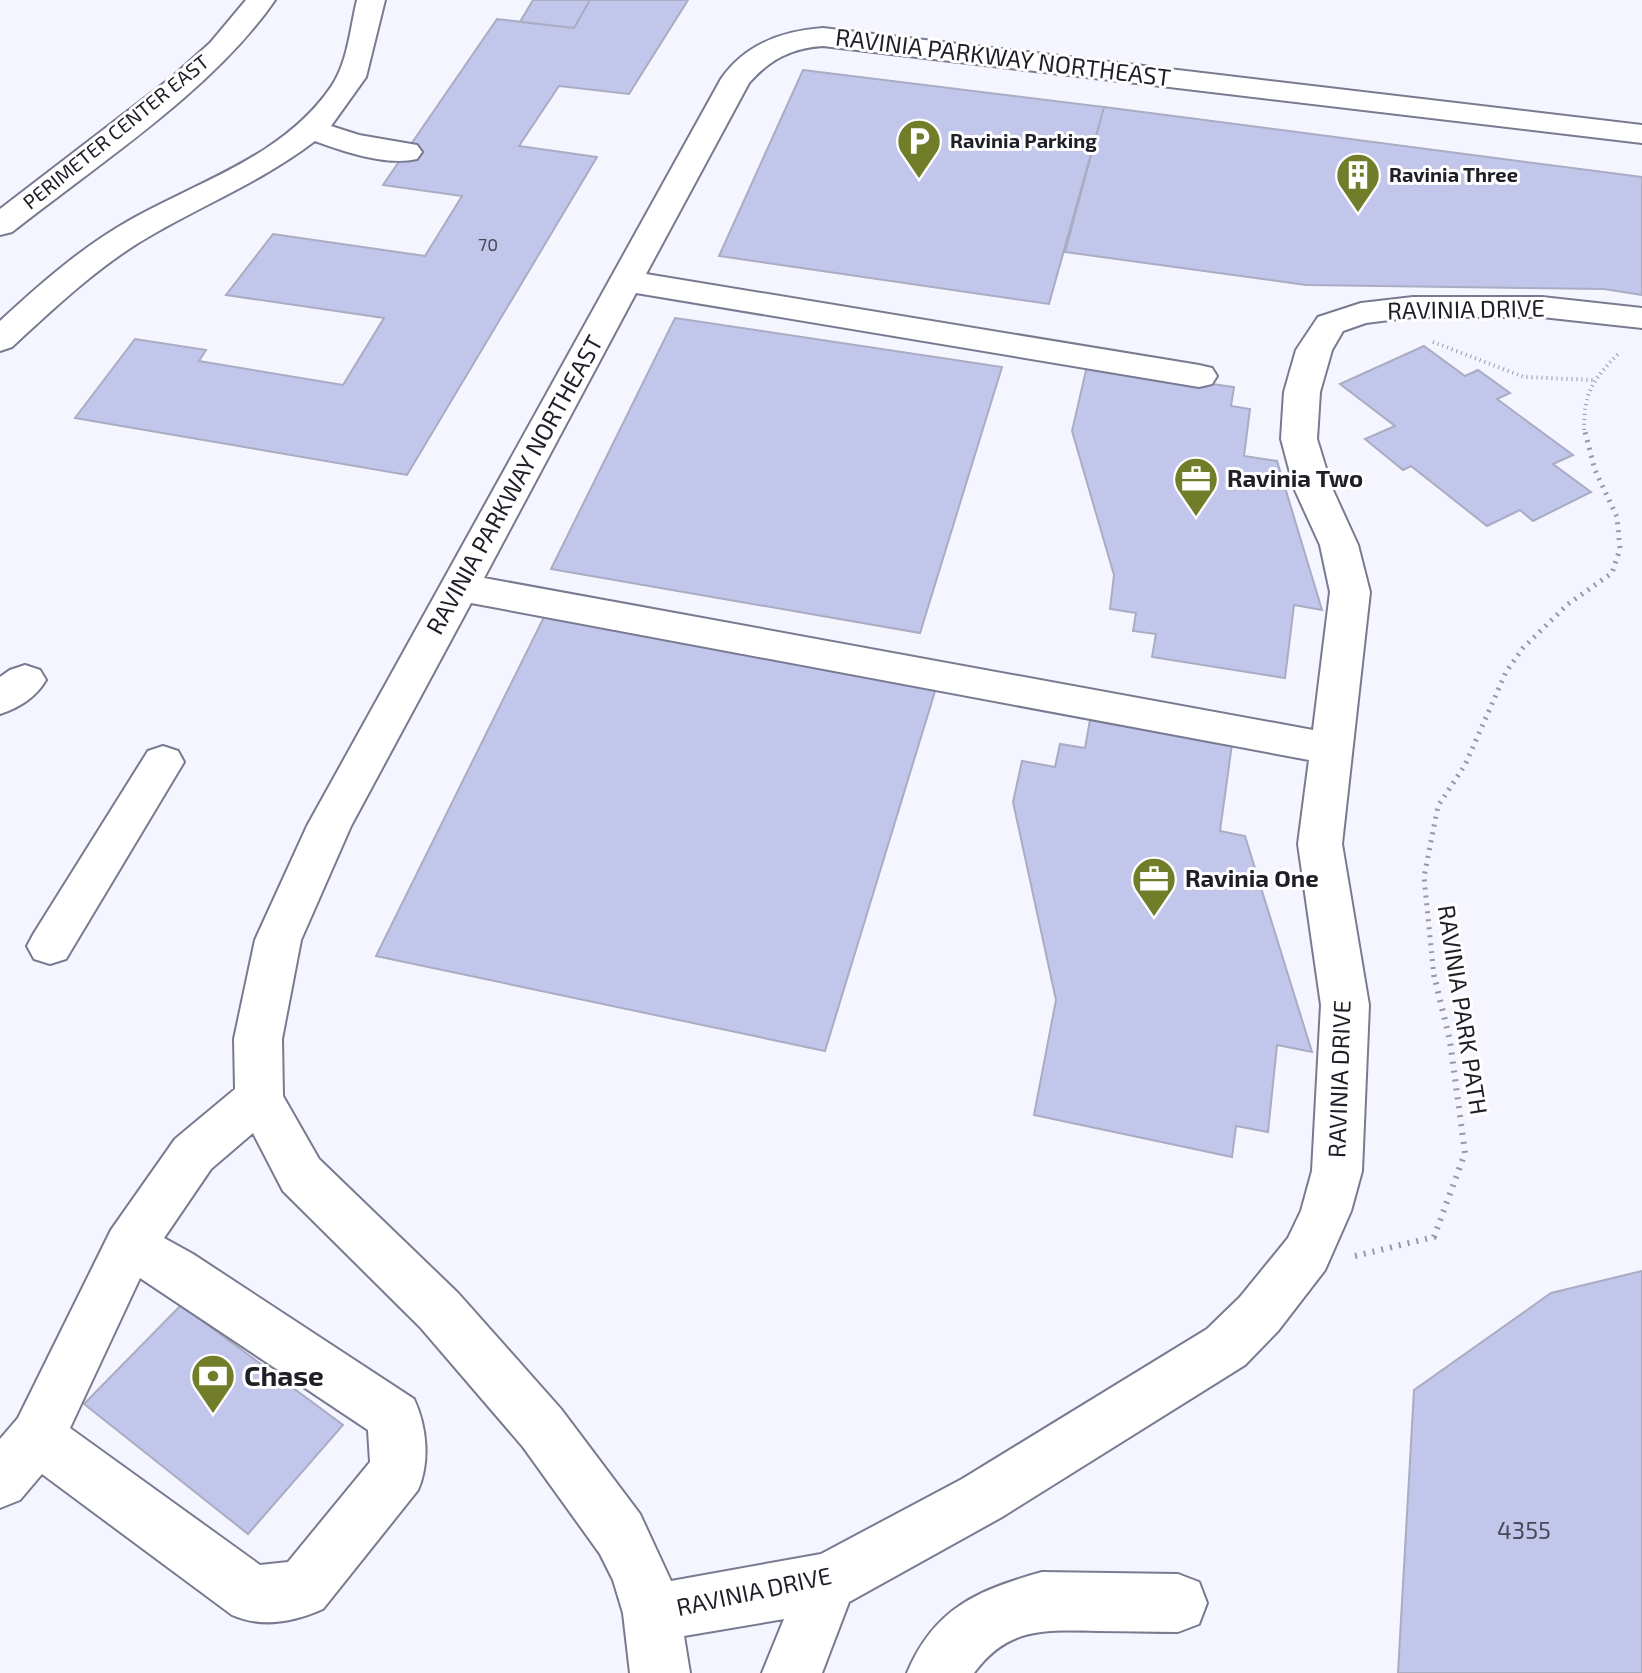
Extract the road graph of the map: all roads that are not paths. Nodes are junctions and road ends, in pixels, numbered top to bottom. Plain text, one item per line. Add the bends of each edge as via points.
1 (261, 0) edge
2 (371, 0) edge
3 (310, 129) junction
4 (1642, 134) edge
5 (406, 152) dead end
6 (0, 225) edge
7 (626, 281) junction
8 (1630, 336) edge
9 (0, 340) edge
10 (1199, 376) dead end
11 (459, 587) junction
12 (1332, 749) junction
13 (163, 762) dead end
14 (50, 946) dead end
15 (259, 1098) junction
16 (129, 1246) junction
17 (37, 1437) junction
18 (0, 1481) edge
19 (828, 1582) junction
20 (1178, 1603) dead end
21 (652, 1613) junction
22 (660, 1673) edge
23 (792, 1673) edge
24 (937, 1673) edge

1 - 6 street, PERIMETER CENTER EAST via 183,83
2 - 3 street via 363,45 346,87
3 - 5 street via 353,144
3 - 9 street via 259,165 140,228 65,282
4 - 7 street, RAVINIA PARKWAY NORTHEAST via 801,38 753,58 736,79
7 - 10 street
7 - 11 street, RAVINIA PARKWAY NORTHEAST
8 - 12 street, RAVINIA DRIVE via 1542,307 1413,307 1361,313 1330,324 1309,366 1299,439 1313,488 1339,545 1350,592
11 - 12 street
11 - 15 street, RAVINIA PARKWAY NORTHEAST via 329,826 278,940 258,1039
12 - 19 street, RAVINIA DRIVE via 1320,844 1345,1005 1337,1171 1307,1254 1226,1347 982,1498
13 - 14 street via 129,850
15 - 16 street via 193,1154
15 - 21 street, RAVINIA PARKWAY NORTHEAST via 301,1175 439,1310 542,1428 620,1534
16 - 17 street
16 - 17 street via 395,1417 398,1471 303,1589 252,1595
17 - 18 street
19 - 21 street, RAVINIA DRIVE
19 - 23 street
20 - 24 street via 1042,1601 1000,1613 967,1634
21 - 22 street, RAVINIA PARKWAY NORTHEAST

